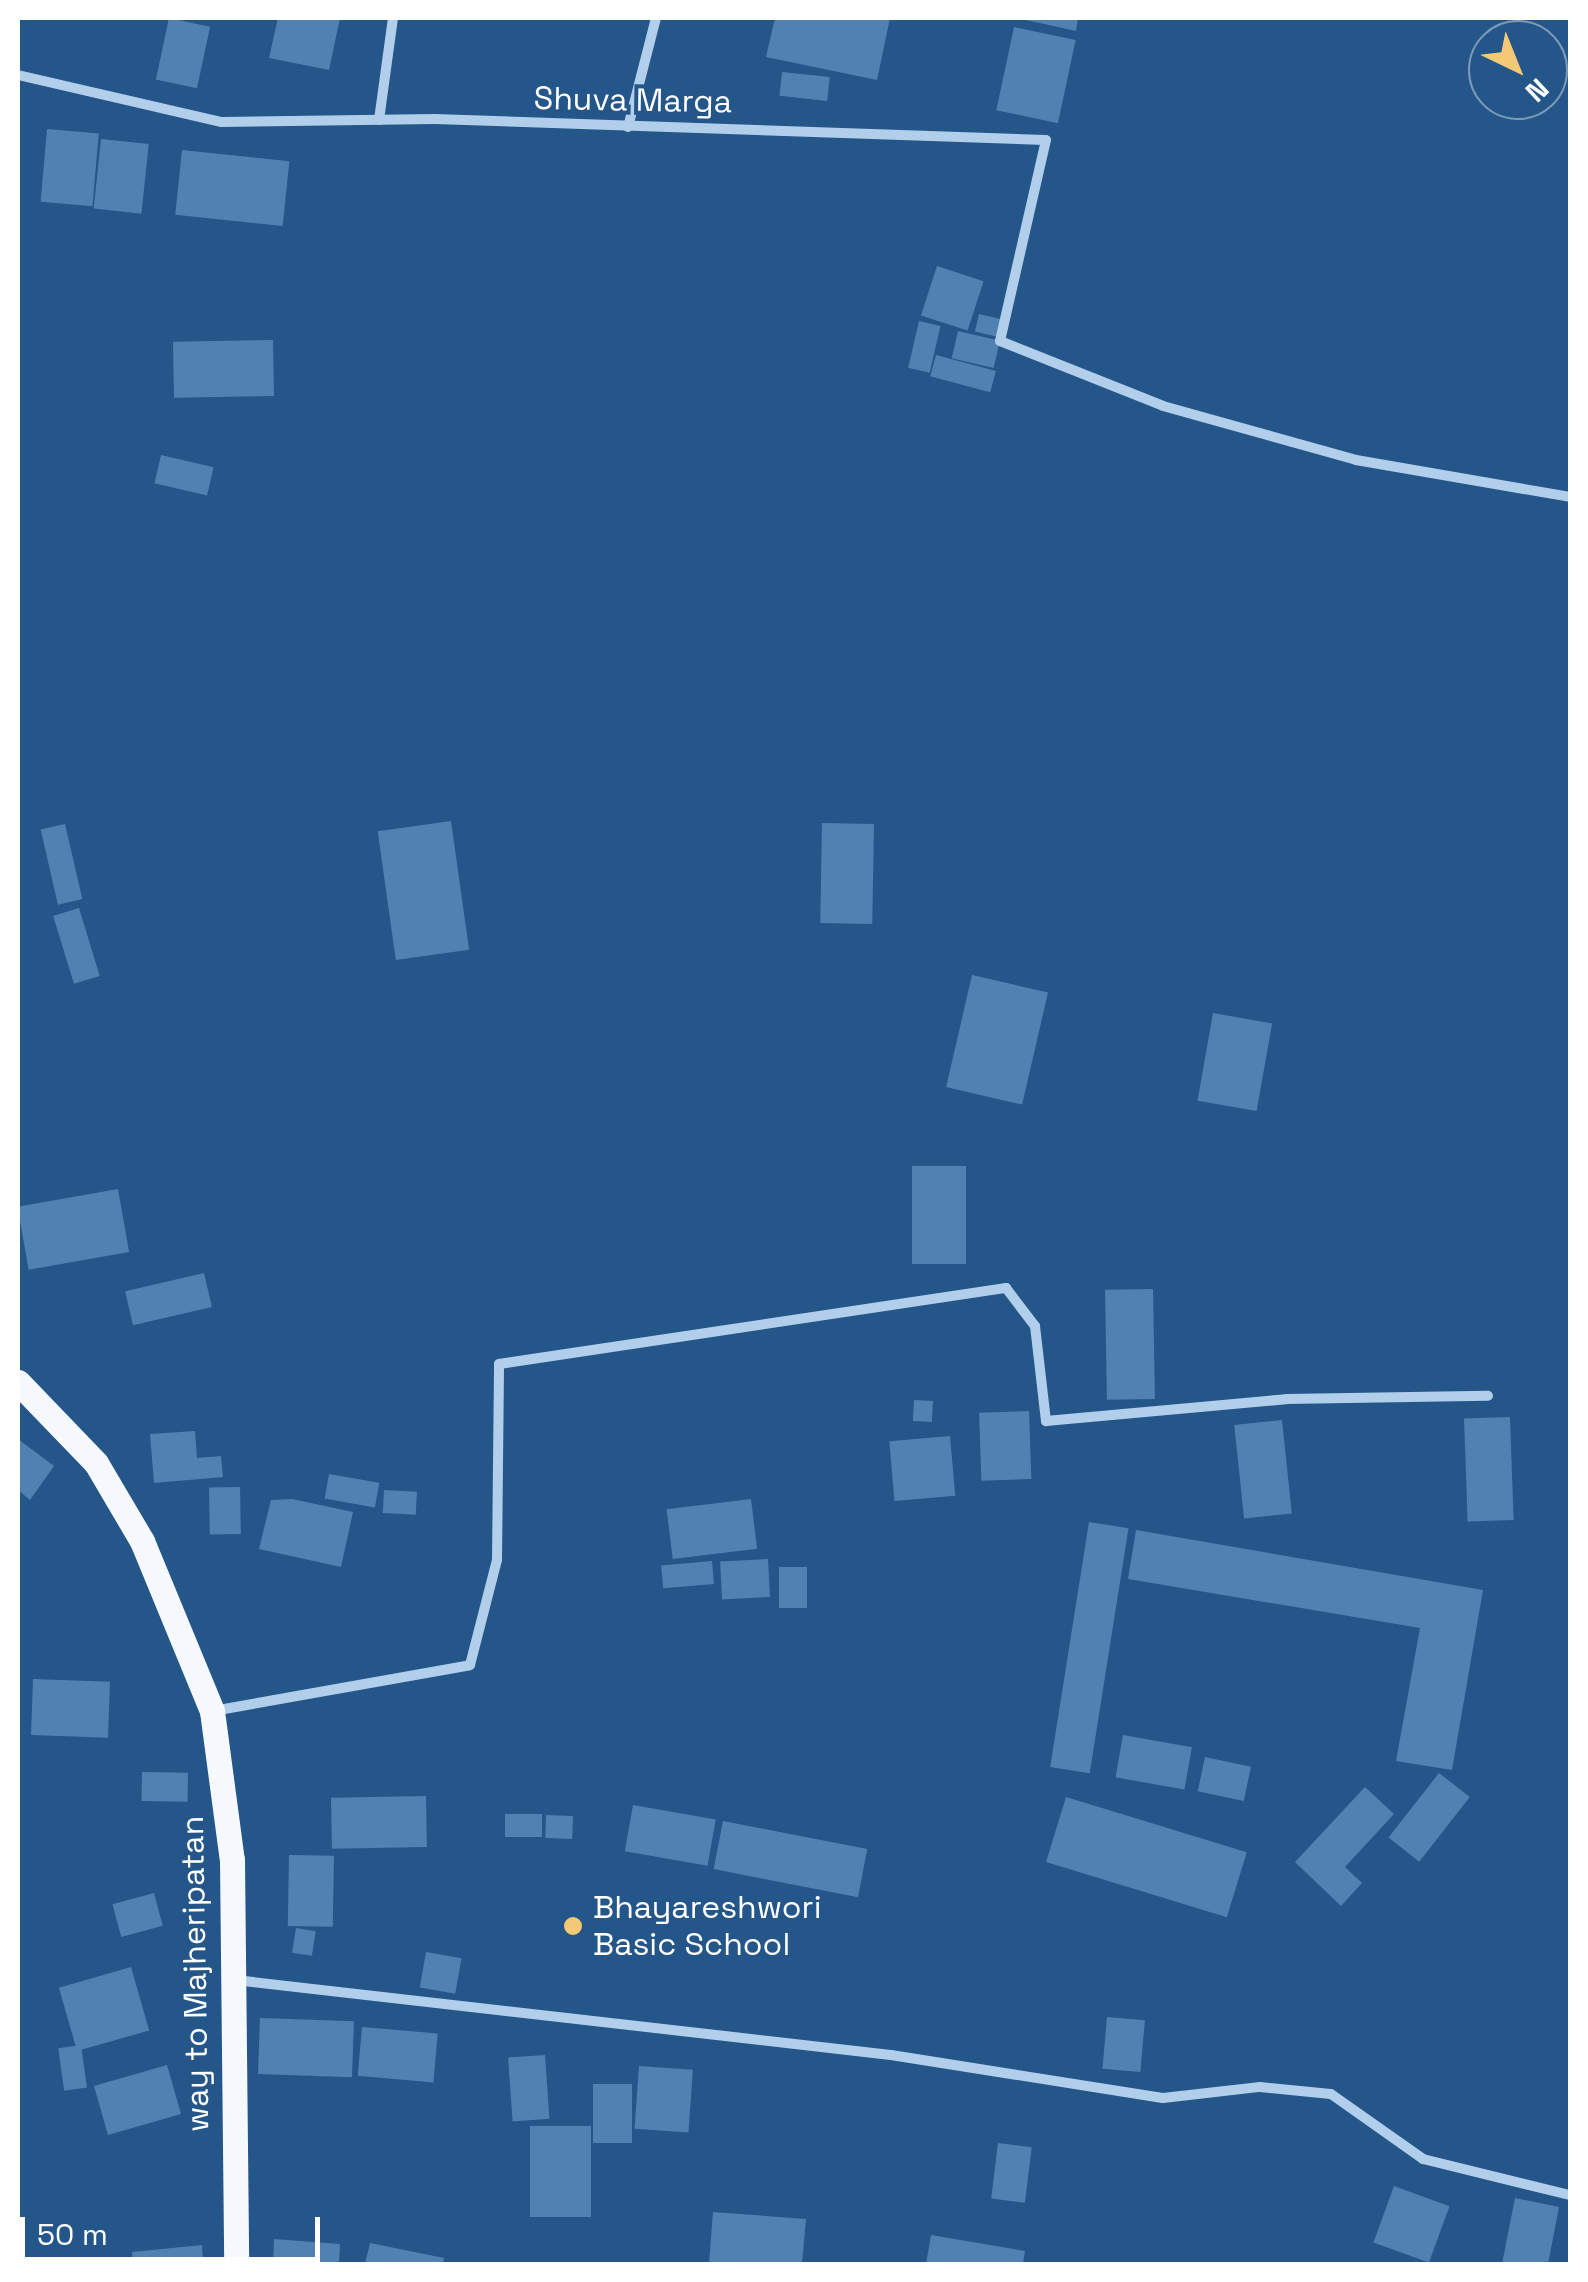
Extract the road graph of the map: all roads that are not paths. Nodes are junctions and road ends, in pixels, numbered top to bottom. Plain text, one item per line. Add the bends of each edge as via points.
1 (393, 18) edge
2 (656, 18) edge
3 (18, 75) edge
4 (379, 120) junction
5 (628, 128) junction
6 (1570, 497) edge
7 (18, 1382) edge
8 (1488, 1396) dead end
9 (212, 1711) junction
10 (228, 1978) junction
11 (1570, 2195) edge
12 (236, 2264) edge

1 - 4 street
2 - 5 street
3 - 4 street, Shuva Marga via 222,122
4 - 5 street, Shuva Marga
5 - 6 street, Shuva Marga via 1046,140 1000,341 1163,406 1356,460
7 - 9 main road, way to Majheripatan via 106,1479 142,1541
8 - 9 street via 1286,1399 1046,1421 1035,1326 1006,1288 499,1364 497,1560 470,1665
9 - 10 main road, way to Majheripatan via 232,1860
10 - 11 street via 890,2055 1163,2098 1260,2087 1331,2094 1423,2159
10 - 12 main road, way to Majheripatan

